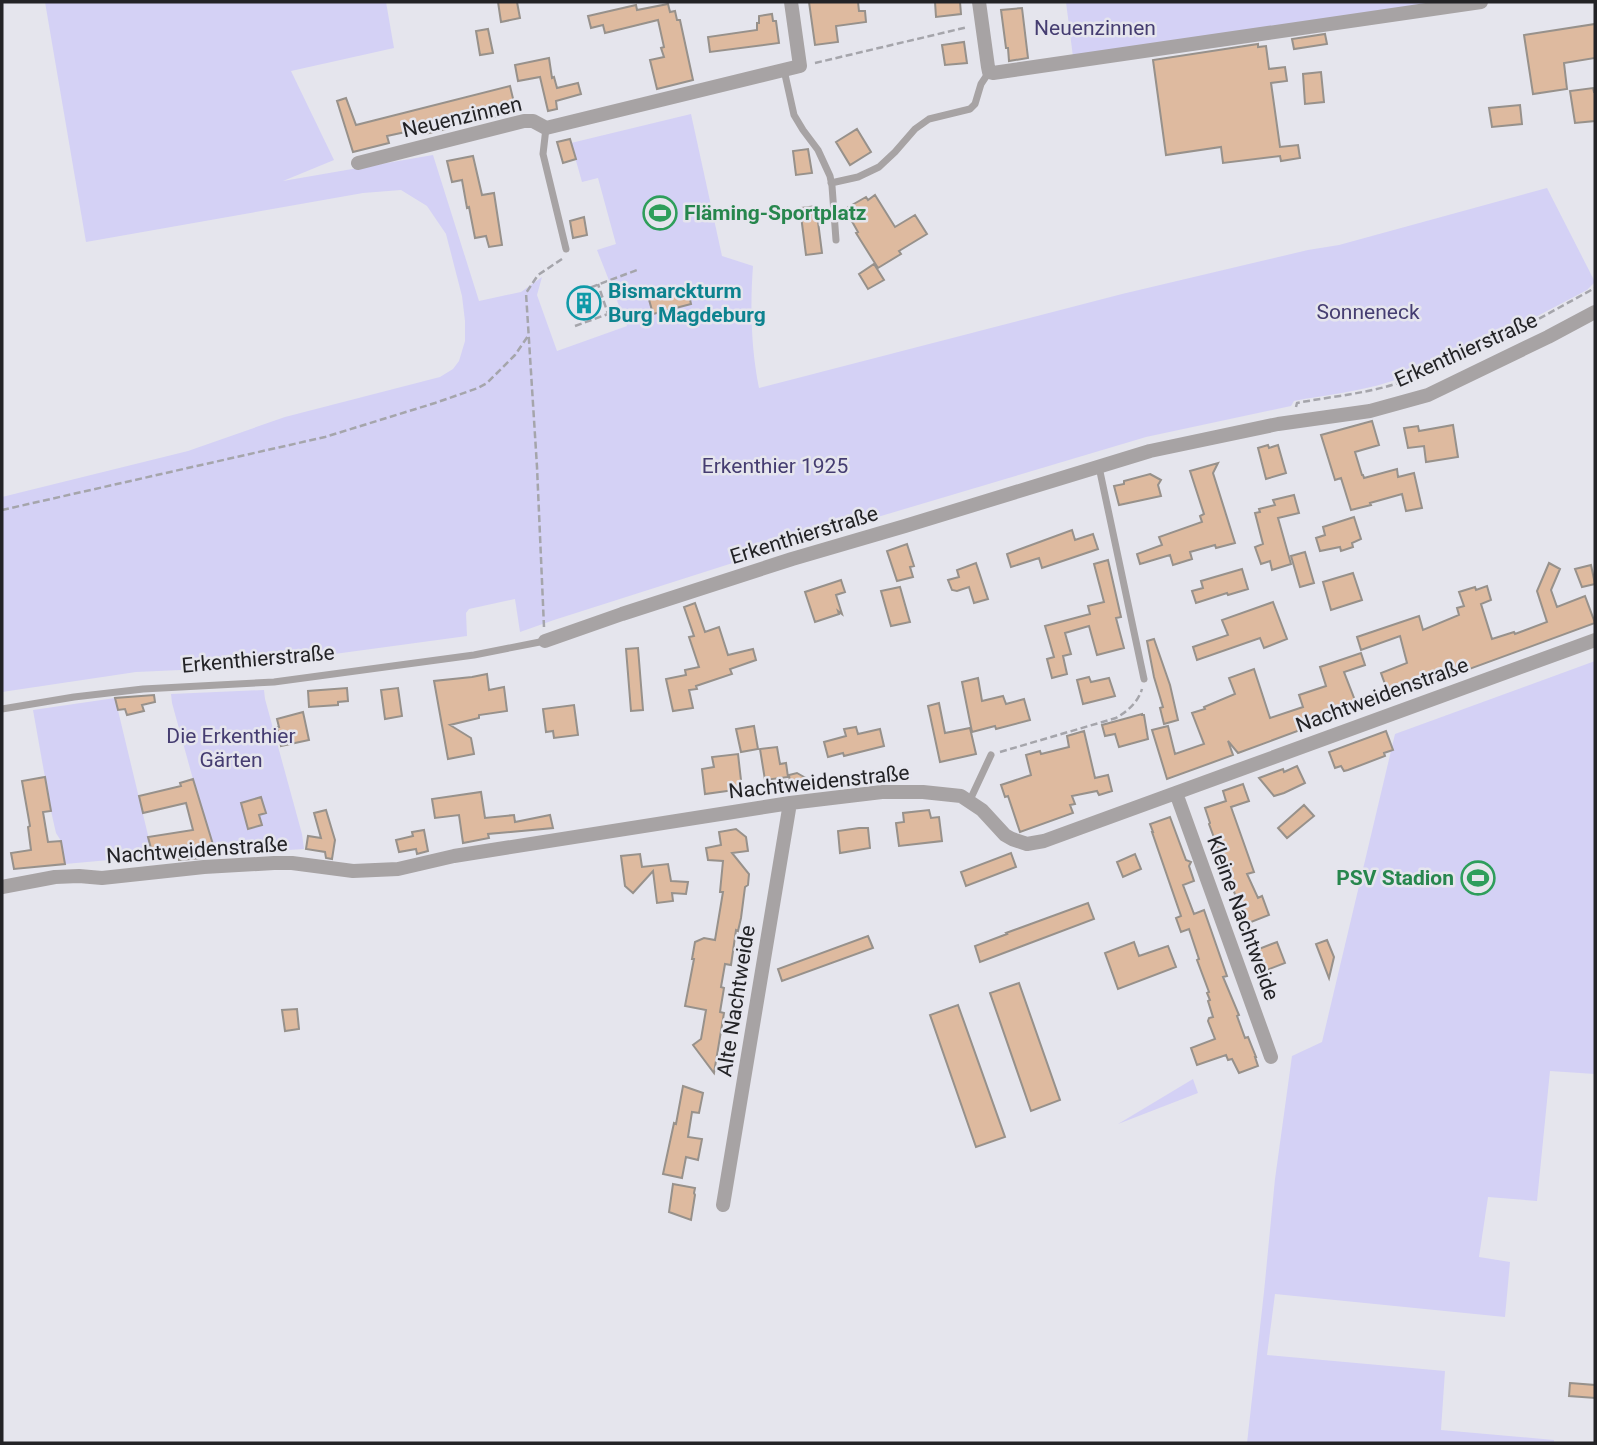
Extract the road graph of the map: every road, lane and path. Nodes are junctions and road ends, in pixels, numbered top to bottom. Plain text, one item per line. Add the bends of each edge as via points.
1 (791, 2) edge
2 (979, 2) edge
3 (1481, 2) edge
4 (982, 23) junction
5 (800, 66) junction
6 (784, 69) junction
7 (989, 72) junction
8 (546, 128) junction
9 (358, 163) dead end
10 (831, 183) junction
11 (836, 240) dead end
12 (566, 250) joint
13 (637, 270) dead end
14 (598, 284) junction
15 (1595, 288) edge
16 (580, 291) dead end
17 (1595, 312) edge
18 (575, 326) dead end
19 (528, 336) junction
20 (1295, 421) junction
21 (1099, 466) junction
22 (2, 510) edge
23 (1595, 640) edge
24 (545, 641) junction
25 (1144, 679) joint
26 (2, 709) edge
27 (991, 755) joint
28 (1176, 793) junction
29 (970, 800) junction
30 (790, 803) junction
31 (2, 887) edge
32 (1271, 1058) dead end
33 (723, 1205) dead end

1 - 5 street
2 - 4 street
3 - 7 street
4 - 5 path
4 - 7 street
5 - 6 street, Neuenzinnen
6 - 8 street, Neuenzinnen
6 - 10 lane via 794,115 818,150
7 - 10 lane via 970,109 929,118 878,167
8 - 9 street, Neuenzinnen via 524,121
8 - 12 lane via 543,154
10 - 11 lane
12 - 19 path via 564,258 538,275 526,293
13 - 14 path
14 - 16 path
14 - 18 path via 608,314
15 - 20 path via 1427,372 1391,385 1297,403
17 - 20 street, Erkenthierstraße via 1427,395 1370,411
19 - 22 path via 487,383 435,403 325,437
19 - 24 path
20 - 21 street, Erkenthierstraße
21 - 24 street, Erkenthierstraße via 792,559
21 - 25 lane
23 - 28 street, Nachtweidenstraße
24 - 26 lane, Erkenthierstraße via 474,656 274,682 143,689
25 - 27 path via 1142,693 1116,718
27 - 29 lane
28 - 29 street, Nachtweidenstraße via 1027,844 1005,835
28 - 32 street, Kleine Nachtweide
29 - 30 street, Nachtweidenstraße via 950,793 907,791
30 - 31 street, Nachtweidenstraße via 454,856 398,869 353,871 274,863 102,878 55,877
30 - 33 street, Alte Nachtweide

